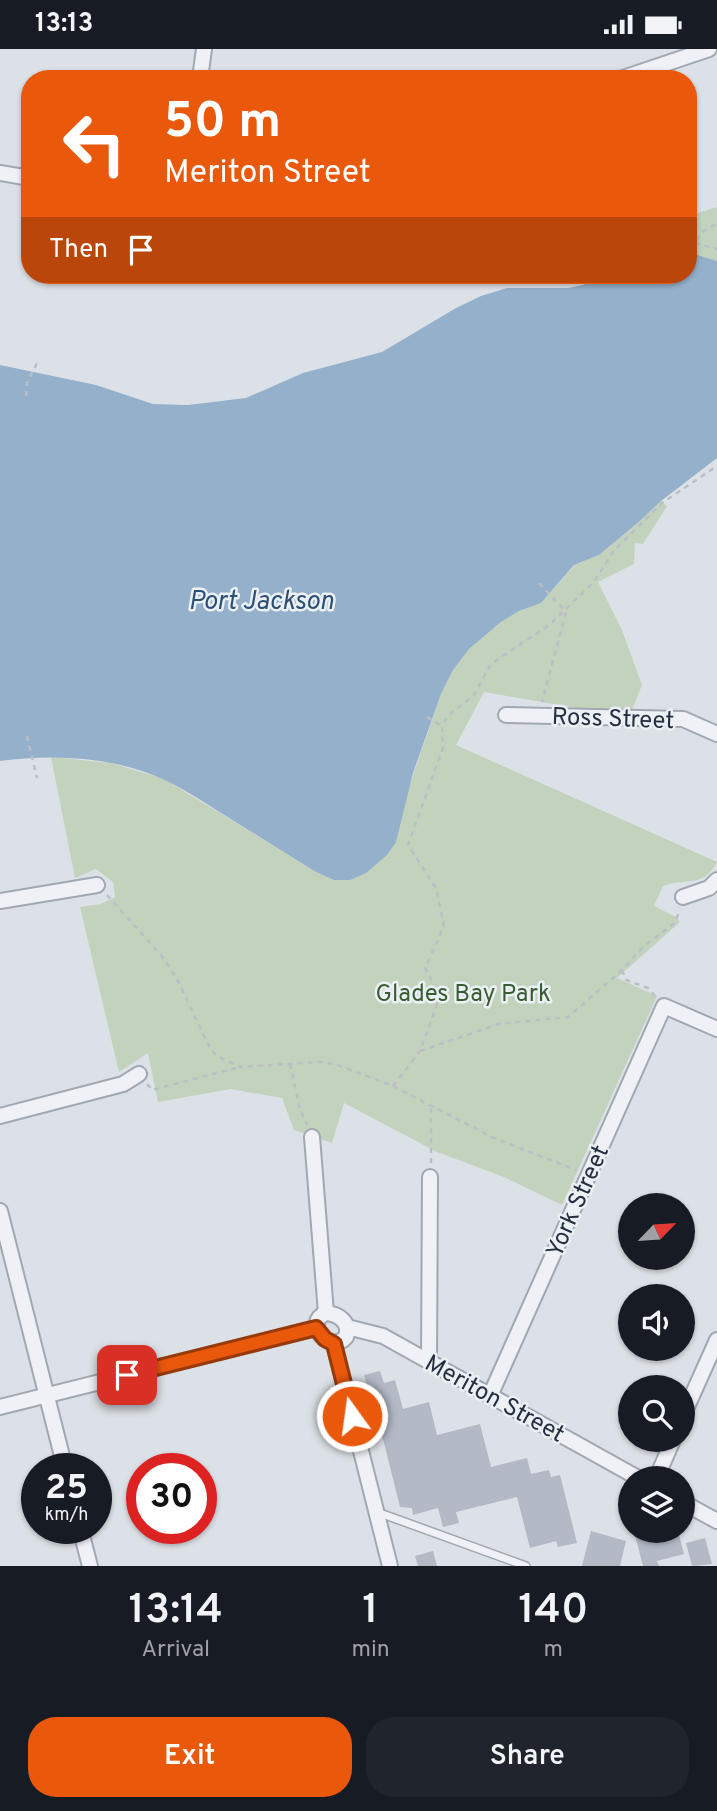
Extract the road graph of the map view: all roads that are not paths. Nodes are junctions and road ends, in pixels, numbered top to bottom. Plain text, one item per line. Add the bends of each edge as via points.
1 (204, 49) edge
2 (709, 49) edge
3 (201, 70) edge
4 (647, 70) edge
5 (0, 173) edge
6 (21, 176) edge
7 (506, 715) dead end
8 (717, 734) edge
9 (717, 880) edge
10 (97, 884) road end
11 (683, 897) road end
12 (0, 901) edge
13 (717, 1029) edge
14 (139, 1074) road end
15 (0, 1116) edge
16 (312, 1137) road end
17 (430, 1177) road end
18 (0, 1211) edge
19 (327, 1313) junction
20 (347, 1327) junction
21 (316, 1328) junction
22 (717, 1340) edge
23 (334, 1344) junction
24 (429, 1362) junction
25 (695, 1389) edge
26 (47, 1395) junction
27 (490, 1396) junction
28 (0, 1407) edge
29 (61, 1453) edge
30 (618, 1467) edge
31 (695, 1509) edge
32 (377, 1512) junction
33 (717, 1521) edge
34 (84, 1544) edge
35 (90, 1566) edge
36 (390, 1566) edge
37 (526, 1566) edge

1 - 3 street
2 - 4 street
5 - 6 street
7 - 8 street, Ross Street via 683,719
9 - 11 street via 709,888
10 - 12 street
13 - 27 street, York Street via 664,1006
14 - 15 street via 123,1084
16 - 19 street
17 - 24 street
18 - 26 street
19 - 20 street
19 - 21 street via 320,1315
20 - 23 street via 346,1337
20 - 24 street, Meriton Street via 383,1336
21 - 23 street
21 - 26 street
22 - 25 street
23 - 32 street
24 - 27 street, Meriton Street
26 - 28 street
26 - 29 street
27 - 30 street, Meriton Street
31 - 33 street
32 - 36 street
32 - 37 lane
34 - 35 street

